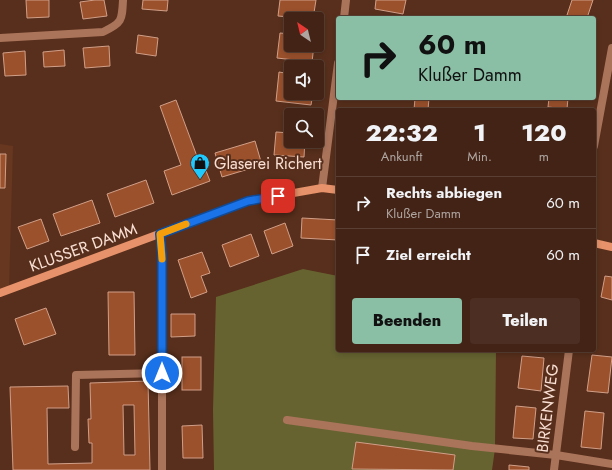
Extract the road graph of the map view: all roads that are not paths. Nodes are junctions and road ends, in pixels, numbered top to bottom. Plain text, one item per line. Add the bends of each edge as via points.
1 (124, 0) edge
2 (346, 0) edge
3 (344, 16) edge
4 (0, 38) edge
5 (612, 48) edge
6 (336, 78) edge
7 (596, 128) edge
8 (322, 188) junction
9 (336, 190) edge
10 (160, 234) junction
11 (596, 243) edge
12 (612, 247) edge
13 (0, 294) edge
14 (569, 352) edge
15 (162, 373) junction
16 (287, 420) dead end
17 (75, 447) dead end
18 (556, 455) junction
19 (612, 464) edge
20 (162, 470) edge
21 (554, 470) edge

1 - 4 street via 117,26 103,32
2 - 3 street
5 - 7 street
6 - 8 street
8 - 9 main road, KLUSSER DAMM
8 - 10 main road, KLUSSER DAMM via 248,201
10 - 13 main road, KLUSSER DAMM
10 - 15 street
11 - 12 main road
14 - 18 street, BIRKENWEG
15 - 17 street via 76,375
15 - 20 street
16 - 18 street
18 - 19 street
18 - 21 street, BIRKENWEG

